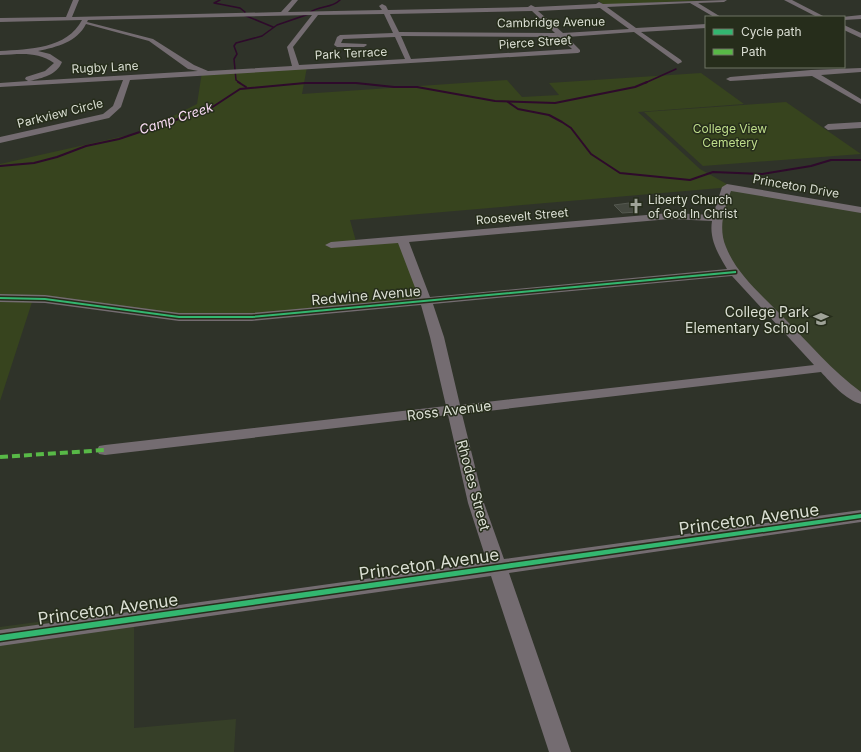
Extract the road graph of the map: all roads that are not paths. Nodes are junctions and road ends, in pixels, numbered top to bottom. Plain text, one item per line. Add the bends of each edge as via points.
1 (76, 0) edge
2 (295, 0) edge
3 (524, 0) edge
4 (594, 0) edge
5 (724, 0) edge
6 (787, 0) edge
7 (692, 2) junction
8 (377, 6) edge
9 (602, 6) junction
10 (534, 9) junction
11 (386, 12) junction
12 (283, 14) junction
13 (316, 14) junction
14 (716, 16) edge
15 (820, 16) edge
16 (861, 17) edge
17 (845, 18) edge
18 (68, 19) junction
19 (0, 20) edge
20 (85, 20) junction
21 (705, 26) edge
22 (845, 28) edge
23 (636, 30) junction
24 (396, 35) junction
25 (561, 35) junction
26 (861, 36) edge
27 (362, 37) junction
28 (364, 45) junction
29 (54, 46) junction
30 (20, 51) junction
31 (0, 53) edge
32 (367, 54) dead end
33 (48, 55) junction
34 (492, 56) joint
35 (409, 61) junction
36 (678, 62) dead end
37 (296, 67) junction
38 (804, 68) edge
39 (861, 70) edge
40 (211, 72) junction
41 (813, 74) junction
42 (127, 78) junction
43 (730, 79) dead end
44 (10, 85) junction
45 (0, 86) edge
46 (861, 102) edge
47 (861, 125) edge
48 (828, 127) dead end
49 (0, 140) edge
50 (861, 210) edge
51 (716, 218) junction
52 (402, 239) junction
53 (331, 245) dead end
54 (735, 272) junction
55 (0, 298) edge
56 (426, 301) junction
57 (824, 368) junction
58 (861, 399) edge
59 (454, 409) junction
60 (104, 450) dead end
61 (861, 516) edge
62 (499, 568) junction
63 (0, 638) edge
64 (560, 752) edge

1 - 18 street
2 - 12 street
3 - 10 street, Pierce Street
4 - 9 street
5 - 7 street
6 - 15 street
7 - 9 street
7 - 14 street
8 - 11 street
8 - 13 street
9 - 10 street
9 - 23 street
10 - 11 street
10 - 25 street, Pierce Street
11 - 24 street
12 - 13 street
12 - 20 street
13 - 37 street via 290,48
16 - 17 street
18 - 19 street
18 - 20 street
20 - 29 street via 71,37
20 - 40 street via 151,40 191,67
21 - 23 street, Cambridge Avenue
22 - 26 street
23 - 25 street, Cambridge Avenue
23 - 36 street
24 - 25 street, Cambridge Avenue
24 - 27 street, Cambridge Avenue
24 - 35 street
25 - 34 street, Pierce Street via 578,51
27 - 28 street
27 - 28 street, Cambridge Avenue via 340,37 337,45
28 - 32 street
29 - 30 street
29 - 33 street
30 - 31 street
30 - 33 street
33 - 44 street via 58,62 53,69 40,76
34 - 35 street, Park Terrace
35 - 37 street, Park Terrace
37 - 40 street, Park Terrace
38 - 41 street
39 - 41 street
40 - 42 street, Rugby Lane
41 - 43 street
41 - 46 street
42 - 44 street, Rugby Lane
42 - 49 street, Parkview Circle via 117,107 106,116
44 - 45 street, Rugby Lane
47 - 48 street
50 - 51 street, Princeton Drive via 727,187
51 - 52 street, Roosevelt Street via 670,216
51 - 54 street via 720,244
52 - 53 street, Roosevelt Street
52 - 56 street, Rhodes Street
54 - 56 street, Redwine Avenue
54 - 57 street
55 - 56 street, Redwine Avenue via 45,299 159,315 202,318 279,315
56 - 59 street, Rhodes Street via 441,350
57 - 58 street via 841,385
57 - 59 street, Ross Avenue
59 - 60 street, Ross Avenue
59 - 62 street, Rhodes Street via 476,503
61 - 62 street, Princeton Avenue
62 - 63 street, Princeton Avenue
62 - 64 street, Rhodes Street

